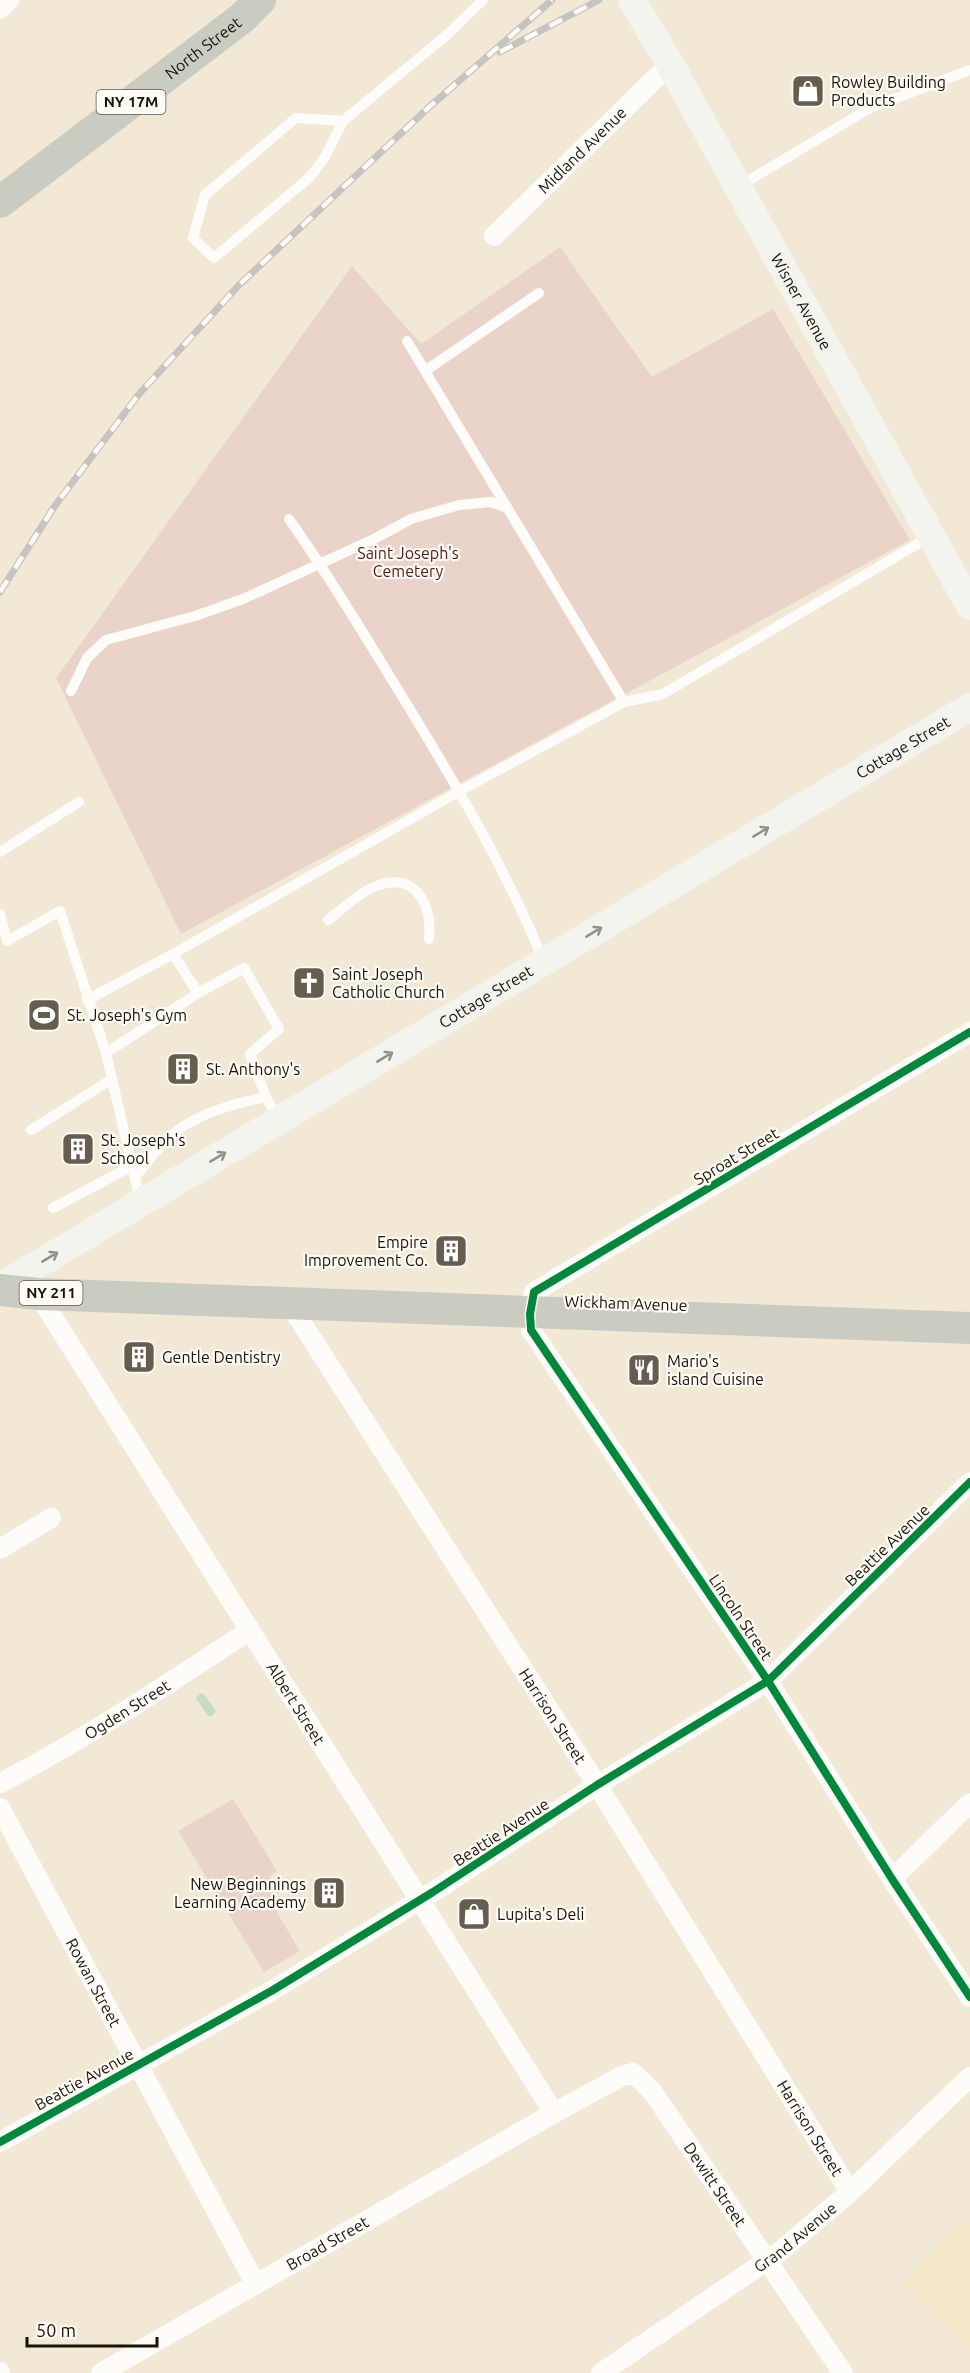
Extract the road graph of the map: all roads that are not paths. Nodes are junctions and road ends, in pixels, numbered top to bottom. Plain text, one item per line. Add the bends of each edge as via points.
1 (9, 0) edge
2 (260, 0) edge
3 (483, 0) edge
4 (632, 0) edge
5 (0, 9) edge
6 (670, 64) junction
7 (970, 70) edge
8 (344, 121) junction
9 (738, 188) junction
10 (0, 202) edge
11 (494, 236) dead end
12 (538, 293) dead end
13 (407, 341) dead end
14 (425, 371) junction
15 (507, 508) junction
16 (289, 519) dead end
17 (932, 536) junction
18 (321, 564) junction
19 (970, 606) edge
20 (71, 691) dead end
21 (624, 702) junction
22 (970, 707) edge
23 (460, 791) junction
24 (79, 802) dead end
25 (0, 852) edge
26 (0, 914) edge
27 (328, 920) dead end
28 (429, 939) dead end
29 (173, 954) junction
30 (544, 962) junction
31 (198, 993) junction
32 (87, 1000) junction
33 (970, 1032) edge
34 (106, 1053) junction
35 (112, 1079) junction
36 (272, 1109) junction
37 (31, 1130) dead end
38 (136, 1182) junction
39 (53, 1208) dead end
40 (0, 1288) edge
41 (38, 1294) junction
42 (289, 1303) junction
43 (530, 1314) junction
44 (970, 1328) edge
45 (970, 1482) edge
46 (51, 1518) dead end
47 (0, 1549) edge
48 (250, 1630) junction
49 (768, 1681) junction
50 (0, 1783) edge
51 (597, 1785) junction
52 (970, 1803) edge
53 (0, 1808) edge
54 (892, 1879) junction
55 (420, 1900) junction
56 (970, 1997) edge
57 (138, 2065) junction
58 (970, 2077) edge
59 (554, 2113) junction
60 (0, 2142) edge
61 (850, 2192) junction
62 (768, 2260) junction
63 (255, 2283) junction
64 (101, 2373) edge
65 (601, 2373) edge
66 (843, 2373) edge

1 - 5 street
2 - 10 main road, North Street / NY 17M via 242,18
3 - 8 lane
4 - 6 street, Wisner Avenue
6 - 9 street, Wisner Avenue
6 - 11 street, Midland Avenue
7 - 9 lane via 870,108
8 - 8 lane via 310,177 214,258 193,238 206,195 296,118
9 - 17 street, Wisner Avenue
12 - 14 lane
13 - 14 lane
14 - 15 lane
15 - 18 lane via 491,502 430,513
15 - 21 lane
16 - 18 lane
17 - 19 street, Wisner Avenue
17 - 21 lane via 663,694
18 - 20 lane via 195,616 106,640 87,658
18 - 23 lane
21 - 23 lane
30 -> 22 street, Cottage Street
23 - 29 lane
23 - 30 lane via 522,910
24 - 25 lane
26 - 32 lane via 8,940 60,911
27 - 28 lane via 365,892 383,884 401,884 423,898 428,909
29 - 31 lane
29 - 32 lane
36 -> 30 street, Cottage Street
31 - 34 lane
31 - 36 lane via 244,968 279,1029 250,1054
32 - 34 lane
33 - 43 street, Sproat Street via 534,1292
34 - 35 lane
35 - 37 lane
35 - 38 lane
38 -> 36 street, Cottage Street
36 - 38 lane via 224,1107 208,1113 173,1134
38 - 39 lane
40 -> 38 street, Cottage Street
40 - 41 main road, Wickham Avenue / NY 211
41 - 42 main road, Wickham Avenue / NY 211
41 - 48 street, Albert Street
42 - 43 main road, Wickham Avenue / NY 211
42 - 51 street, Harrison Street
43 - 44 main road, Wickham Avenue / NY 211
43 - 49 street, Lincoln Street via 531,1330
45 - 49 street, Beattie Avenue
46 - 47 street
48 - 50 street, Ogden Street via 125,1712
48 - 55 street, Albert Street
49 - 51 street, Beattie Avenue
49 - 54 street, Lincoln Street
51 - 55 street, Beattie Avenue
51 - 61 street, Harrison Street
52 - 54 street
53 - 57 street, Rowan Street
54 - 56 street, Lincoln Street
55 - 57 street, Beattie Avenue via 273,1990
55 - 59 street, Albert Street
57 - 60 street, Beattie Avenue
57 - 63 street, Rowan Street
58 - 61 street, Grand Avenue
59 - 62 street, Dewitt Street via 633,2073 652,2091
59 - 63 street, Broad Street
61 - 62 street, Grand Avenue
62 - 65 street, Grand Avenue
62 - 66 street, Dewitt Street
63 - 64 street, Broad Street

